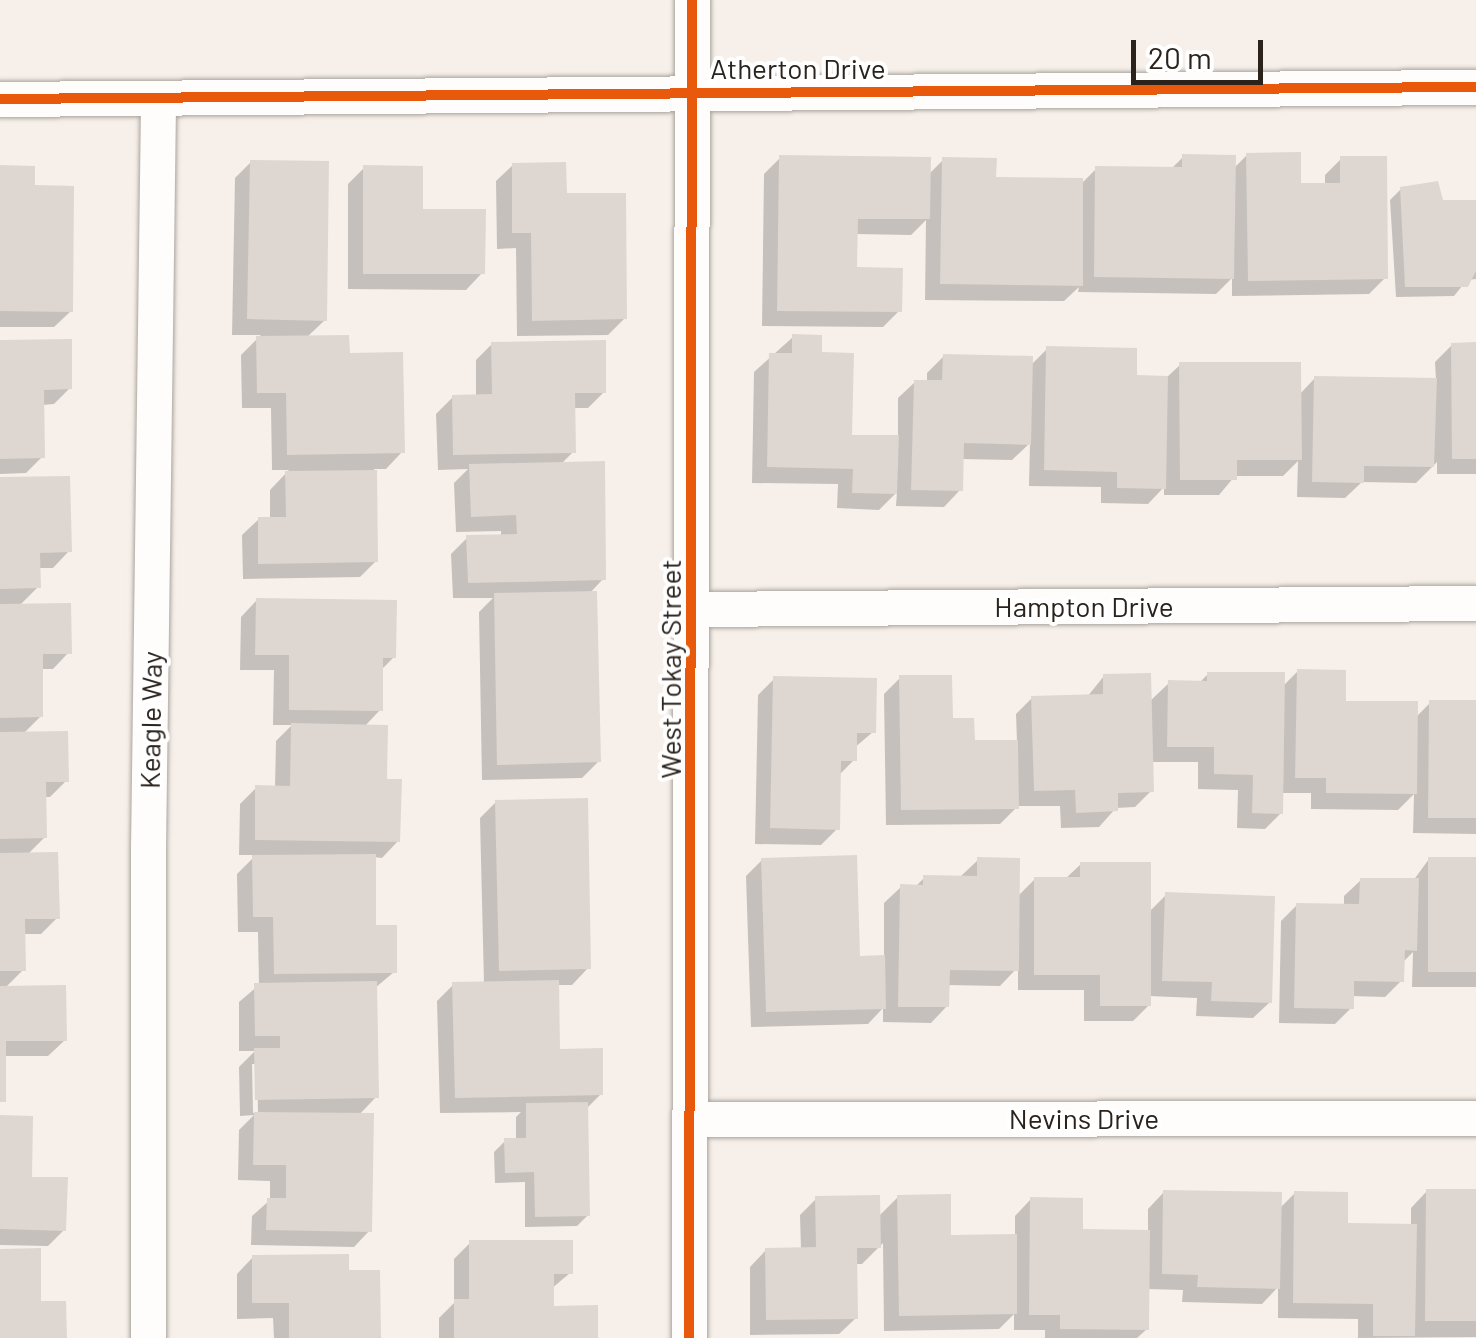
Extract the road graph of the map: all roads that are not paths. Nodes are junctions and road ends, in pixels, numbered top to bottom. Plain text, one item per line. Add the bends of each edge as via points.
1 (692, 0) edge
2 (1476, 87) edge
3 (693, 91) junction
4 (0, 99) edge
5 (158, 101) junction
6 (1476, 603) edge
7 (693, 609) junction
8 (1476, 1118) edge
9 (692, 1119) junction
10 (148, 1338) edge
11 (689, 1338) edge

1 - 3 street, West Tokay Street
2 - 3 street, Atherton Drive
3 - 5 street, Atherton Drive
3 - 7 street, West Tokay Street
4 - 5 street, Atherton Drive
5 - 10 street, Keagle Way
6 - 7 street, Hampton Drive
7 - 9 street, West Tokay Street
8 - 9 street, Nevins Drive
9 - 11 street, West Tokay Street

